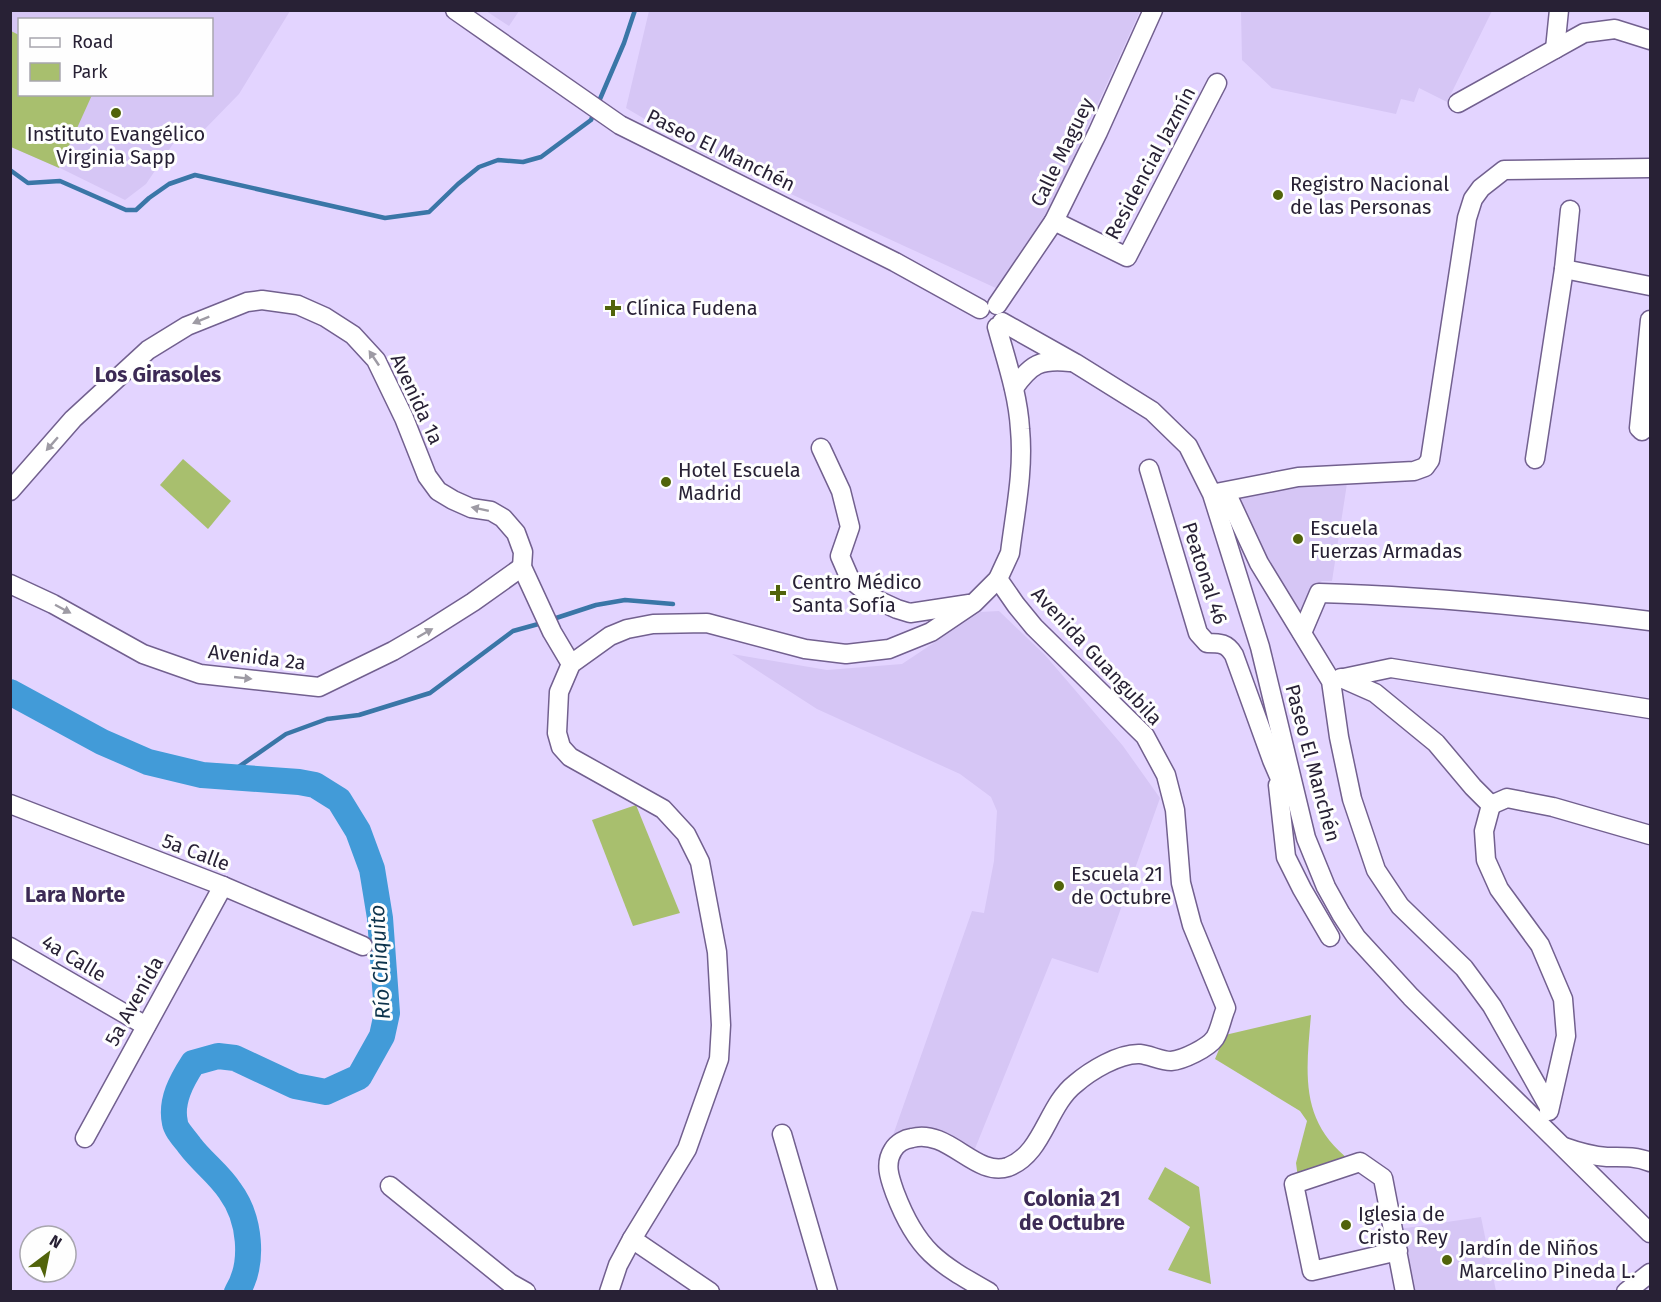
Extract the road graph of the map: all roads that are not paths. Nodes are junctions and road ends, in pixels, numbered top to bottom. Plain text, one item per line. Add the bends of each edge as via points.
1 (455, 10) edge
2 (1153, 10) edge
3 (1558, 10) edge
4 (1650, 40) edge
5 (1555, 49) junction
6 (1217, 83) dead end
7 (1458, 103) dead end
8 (1650, 168) edge
9 (1570, 210) dead end
10 (1054, 221) junction
11 (1564, 269) junction
12 (1650, 286) edge
13 (994, 315) junction
14 (1650, 320) edge
15 (1075, 363) junction
16 (1014, 388) junction
17 (1650, 422) edge
18 (821, 448) dead end
19 (1535, 459) dead end
20 (1149, 469) dead end
21 (10, 491) edge
22 (1219, 493) junction
23 (522, 567) junction
24 (998, 579) junction
25 (10, 584) edge
26 (974, 603) junction
27 (1650, 621) edge
28 (1302, 633) junction
29 (571, 664) junction
30 (1336, 680) junction
31 (1650, 709) edge
32 (1277, 774) junction
33 (10, 804) edge
34 (1491, 805) junction
35 (1650, 835) edge
36 (1306, 838) junction
37 (223, 886) junction
38 (1330, 937) dead end
39 (363, 946) dead end
40 (10, 947) edge
41 (146, 1026) junction
42 (1549, 1107) junction
43 (1547, 1132) junction
44 (782, 1134) dead end
45 (85, 1138) dead end
46 (1561, 1146) junction
47 (1650, 1162) edge
48 (390, 1186) dead end
49 (1650, 1233) edge
50 (632, 1239) junction
51 (1398, 1251) junction
52 (1650, 1273) edge
53 (526, 1292) edge
54 (609, 1292) edge
55 (710, 1292) edge
56 (828, 1292) edge
57 (989, 1292) edge
58 (1405, 1292) edge
59 (1626, 1292) edge

1 - 13 street, Paseo El Manchén via 620,125
2 - 10 street, Calle Maguey
3 - 5 street
4 - 5 street via 1615,29 1584,33
5 - 7 street
6 - 10 street, Residencial Jazmín via 1127,257
8 - 22 street via 1504,170 1481,188 1467,218 1430,460 1425,467 1414,471 1298,477
9 - 11 street
10 - 13 street, Calle Maguey
11 - 12 street
11 - 19 street
13 - 15 street, Paseo El Manchén
13 - 16 street
14 - 17 street via 1639,428 1642,431
15 - 16 street via 1040,364 1027,370
15 - 22 street, Paseo El Manchén via 1152,411 1188,446
16 - 24 street via 1020,471 1010,553
18 - 26 street via 841,491 850,527 840,555 850,579 875,599 910,613
20 - 32 street, Peatonal 46 via 1198,633 1207,644 1221,643 1234,655
23 -> 21 street, Avenida 1a via 522,546 503,518 453,500 432,484 385,378 364,345 325,317 298,305 247,302 187,326 148,350 73,419
22 - 28 street
22 - 36 street, Paseo El Manchén
25 -> 23 street, Avenida 2a via 143,654 200,674 320,687 424,633
23 - 29 street, Avenida 1a
24 - 26 street
24 - 57 street, Avenida Guangubila via 1034,627 1145,736 1166,775 1175,810 1181,883 1192,925 1226,1008 1214,1039 1197,1052 1171,1061 1138,1054 1108,1061 1073,1085 1047,1119 1034,1147 1022,1161 1006,1168 981,1164 941,1140 921,1135 904,1140 893,1149 888,1171 909,1228 926,1250
26 - 29 street via 931,632 889,649 836,653 805,649 707,623 653,624 609,636
27 - 28 street via 1529,606 1319,592
28 - 30 street
29 - 50 street via 559,692 557,733 561,747 570,757 663,809 686,834 700,862 717,952 721,1025 718,1059 687,1149
30 - 31 street via 1391,668
30 - 34 street via 1375,693 1436,743
30 - 42 street via 1338,737 1352,799 1376,870 1400,906 1464,969 1492,1006
32 - 36 street, Peatonal 46
32 - 38 street via 1286,857
33 - 37 street, 5a Calle
34 - 35 street via 1508,798
34 - 42 street via 1484,831 1486,860 1499,889 1540,945 1563,999 1566,1036
36 - 43 street, Paseo El Manchén via 1326,887 1356,937
37 - 39 street, 5a Calle
37 - 41 street, 5a Avenida
40 - 41 street, 4a Calle
41 - 45 street, 5a Avenida
42 - 43 street
43 - 46 street, Paseo El Manchén
44 - 56 street
46 - 47 street via 1582,1153
46 - 49 street, Paseo El Manchén
48 - 53 street
50 - 54 street
50 - 55 street
51 - 51 street via 1383,1178 1360,1162 1294,1184 1312,1270
51 - 58 street
52 - 59 street

